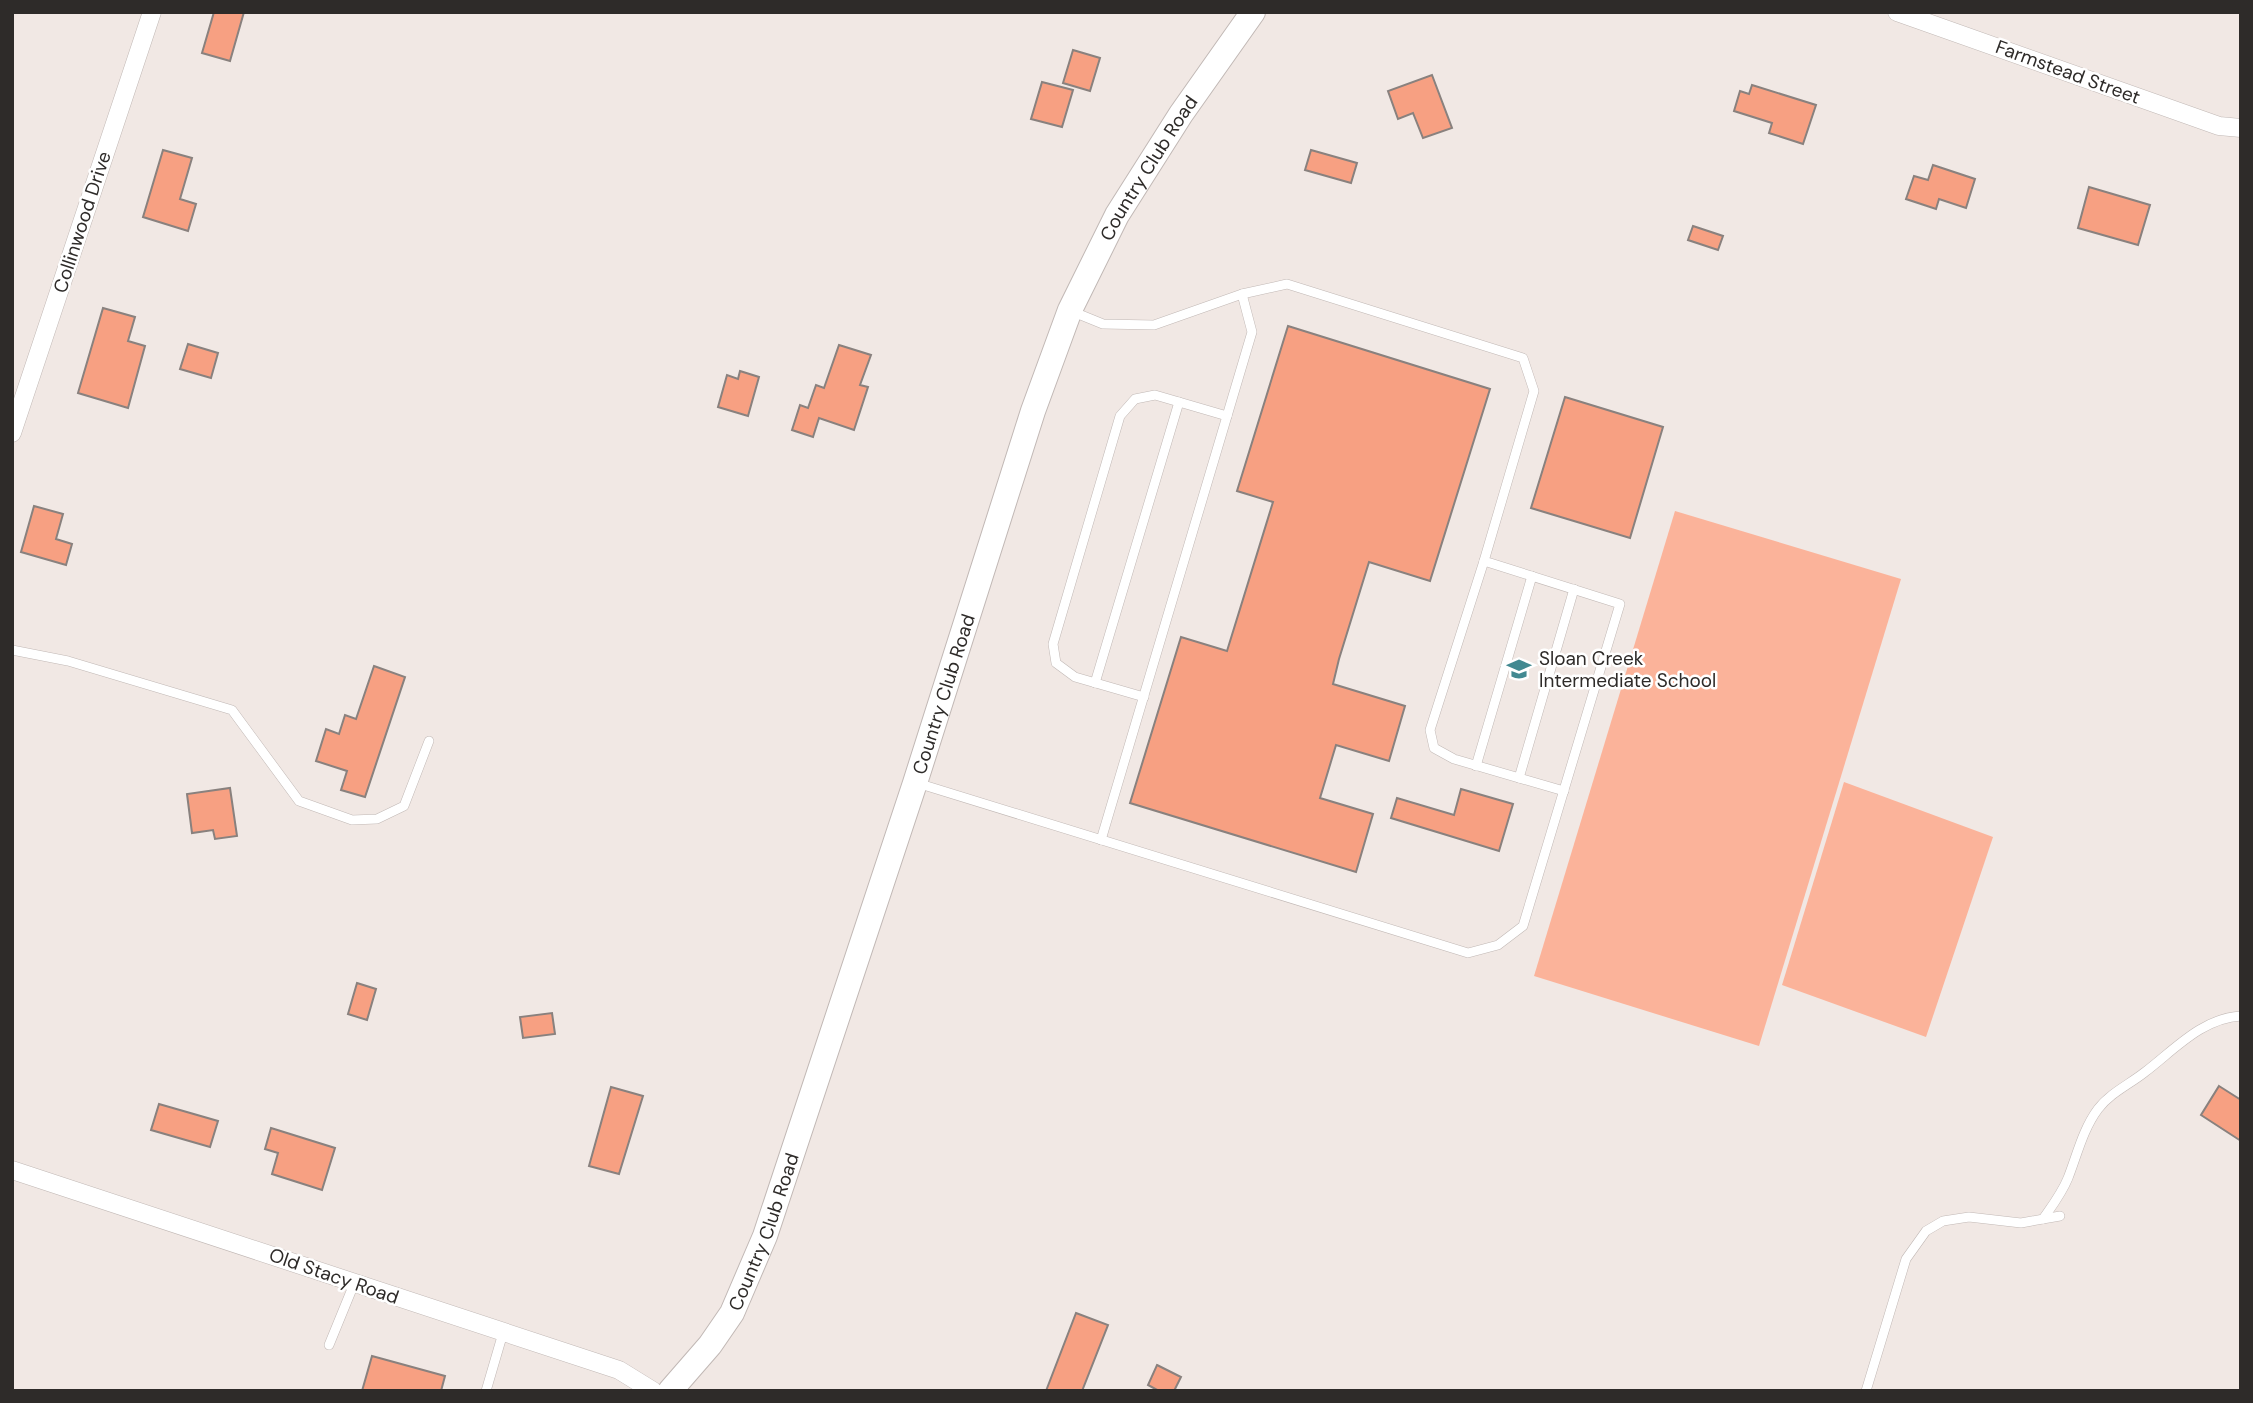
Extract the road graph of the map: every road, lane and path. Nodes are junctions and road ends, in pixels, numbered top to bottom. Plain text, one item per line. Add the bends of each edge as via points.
1 (152, 12) edge
2 (1253, 12) edge
3 (1897, 12) edge
4 (2241, 128) edge
5 (1242, 294) junction
6 (1070, 310) junction
7 (1179, 402) junction
8 (1227, 416) junction
9 (12, 433) edge
10 (1484, 561) junction
11 (1532, 576) junction
12 (1574, 589) junction
13 (12, 650) edge
14 (1094, 682) junction
15 (1144, 697) junction
16 (429, 741) dead end
17 (1476, 766) junction
18 (1519, 778) junction
19 (915, 783) junction
20 (1564, 791) junction
21 (1101, 840) junction
22 (2241, 1016) edge
23 (12, 1170) edge
24 (2060, 1216) dead end
25 (2043, 1219) junction
26 (354, 1283) junction
27 (503, 1333) junction
28 (329, 1345) dead end
29 (486, 1391) edge
30 (653, 1391) edge
31 (670, 1391) edge
32 (1866, 1391) edge

1 - 9 street, Collinwood Drive
2 - 6 main road, Country Club Road via 1117,215
3 - 4 street, Farmstead Street via 2219,126
5 - 6 lane via 1154,325 1102,324
5 - 8 lane via 1252,332
5 - 10 lane via 1287,284 1523,358 1534,391
6 - 19 main road, Country Club Road via 1033,411
7 - 8 lane
7 - 14 lane
7 - 14 lane via 1155,395 1135,399 1120,416 1053,644 1056,663 1075,677
8 - 15 lane
10 - 11 lane
10 - 17 lane via 1430,730 1434,748
11 - 12 lane
11 - 17 lane
12 - 18 lane
12 - 20 lane via 1620,604
13 - 16 lane via 68,661 232,710 299,800 352,820 377,819 404,806
14 - 15 lane
15 - 21 lane
17 - 18 lane
18 - 20 lane
19 - 21 lane
19 - 31 main road, Country Club Road via 765,1236 732,1313
20 - 21 lane via 1524,926 1498,945 1468,953
22 - 25 lane via 2205,1027 2108,1098 2088,1126 2067,1180
23 - 26 street, Old Stacy Road
24 - 25 lane
25 - 32 lane via 2021,1223 1969,1217 1943,1221 1926,1231 1906,1259
26 - 27 street, Old Stacy Road
26 - 28 lane
27 - 29 lane
27 - 30 street, Old Stacy Road via 619,1370

